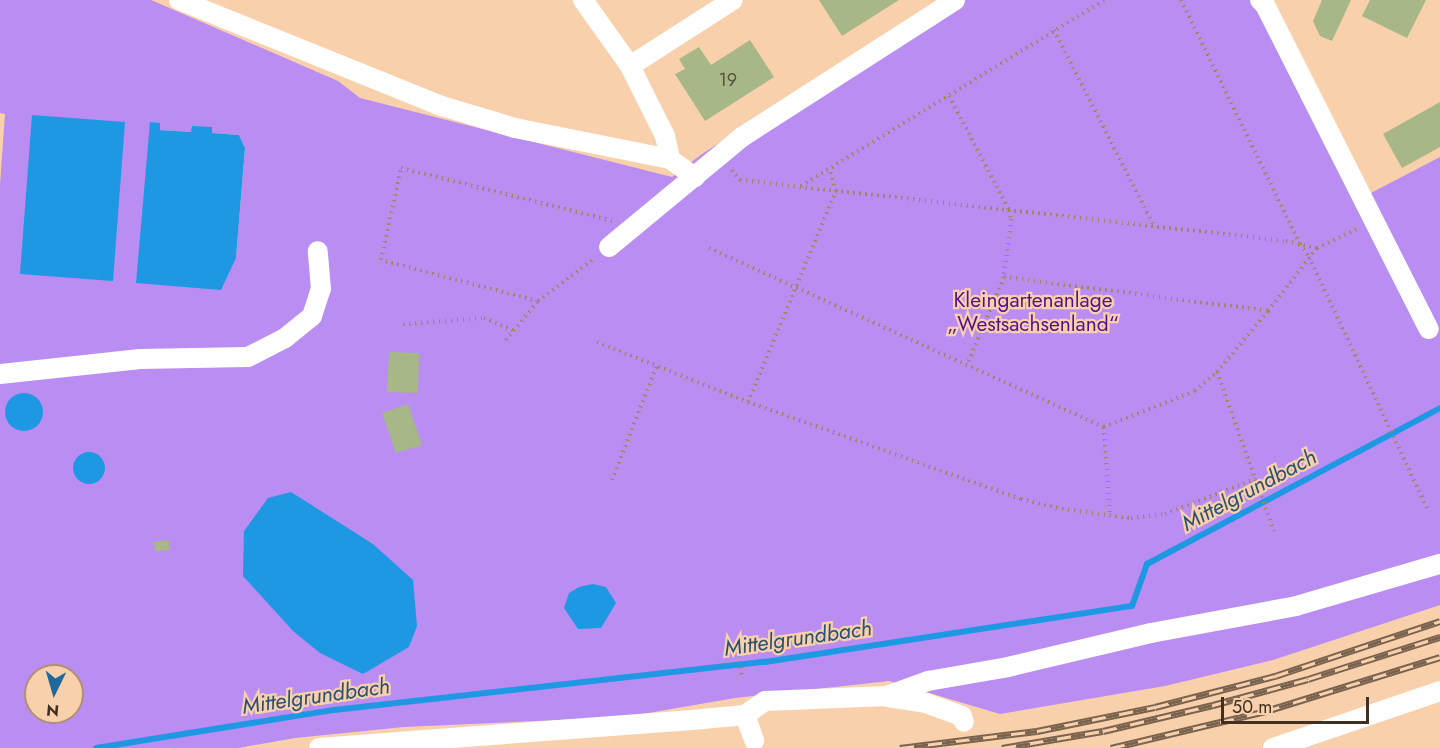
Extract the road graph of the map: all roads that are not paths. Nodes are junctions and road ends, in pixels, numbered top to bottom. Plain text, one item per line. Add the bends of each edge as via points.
1 (179, 0) edge
2 (583, 0) edge
3 (733, 0) edge
4 (955, 0) edge
5 (1260, 0) edge
6 (630, 66) junction
7 (670, 159) junction
8 (695, 177) junction
9 (609, 247) road end
10 (318, 251) dead end
11 (1429, 329) dead end
12 (0, 374) edge
13 (1440, 564) edge
14 (1440, 692) edge
15 (887, 696) junction
16 (745, 715) junction
17 (964, 722) dead end
18 (754, 740) dead end
19 (319, 748) edge
20 (1274, 748) edge

1 - 7 street via 442,106 526,130
2 - 6 street
3 - 6 street
4 - 8 street via 742,137
5 - 11 street
6 - 7 street via 665,136
7 - 8 street
8 - 9 street
10 - 12 street via 321,289 312,316 285,338 248,357 140,359
13 - 15 street via 1296,606 928,681
14 - 20 street
15 - 16 street via 765,701
15 - 17 street via 926,703 962,716
16 - 18 street
16 - 19 street

